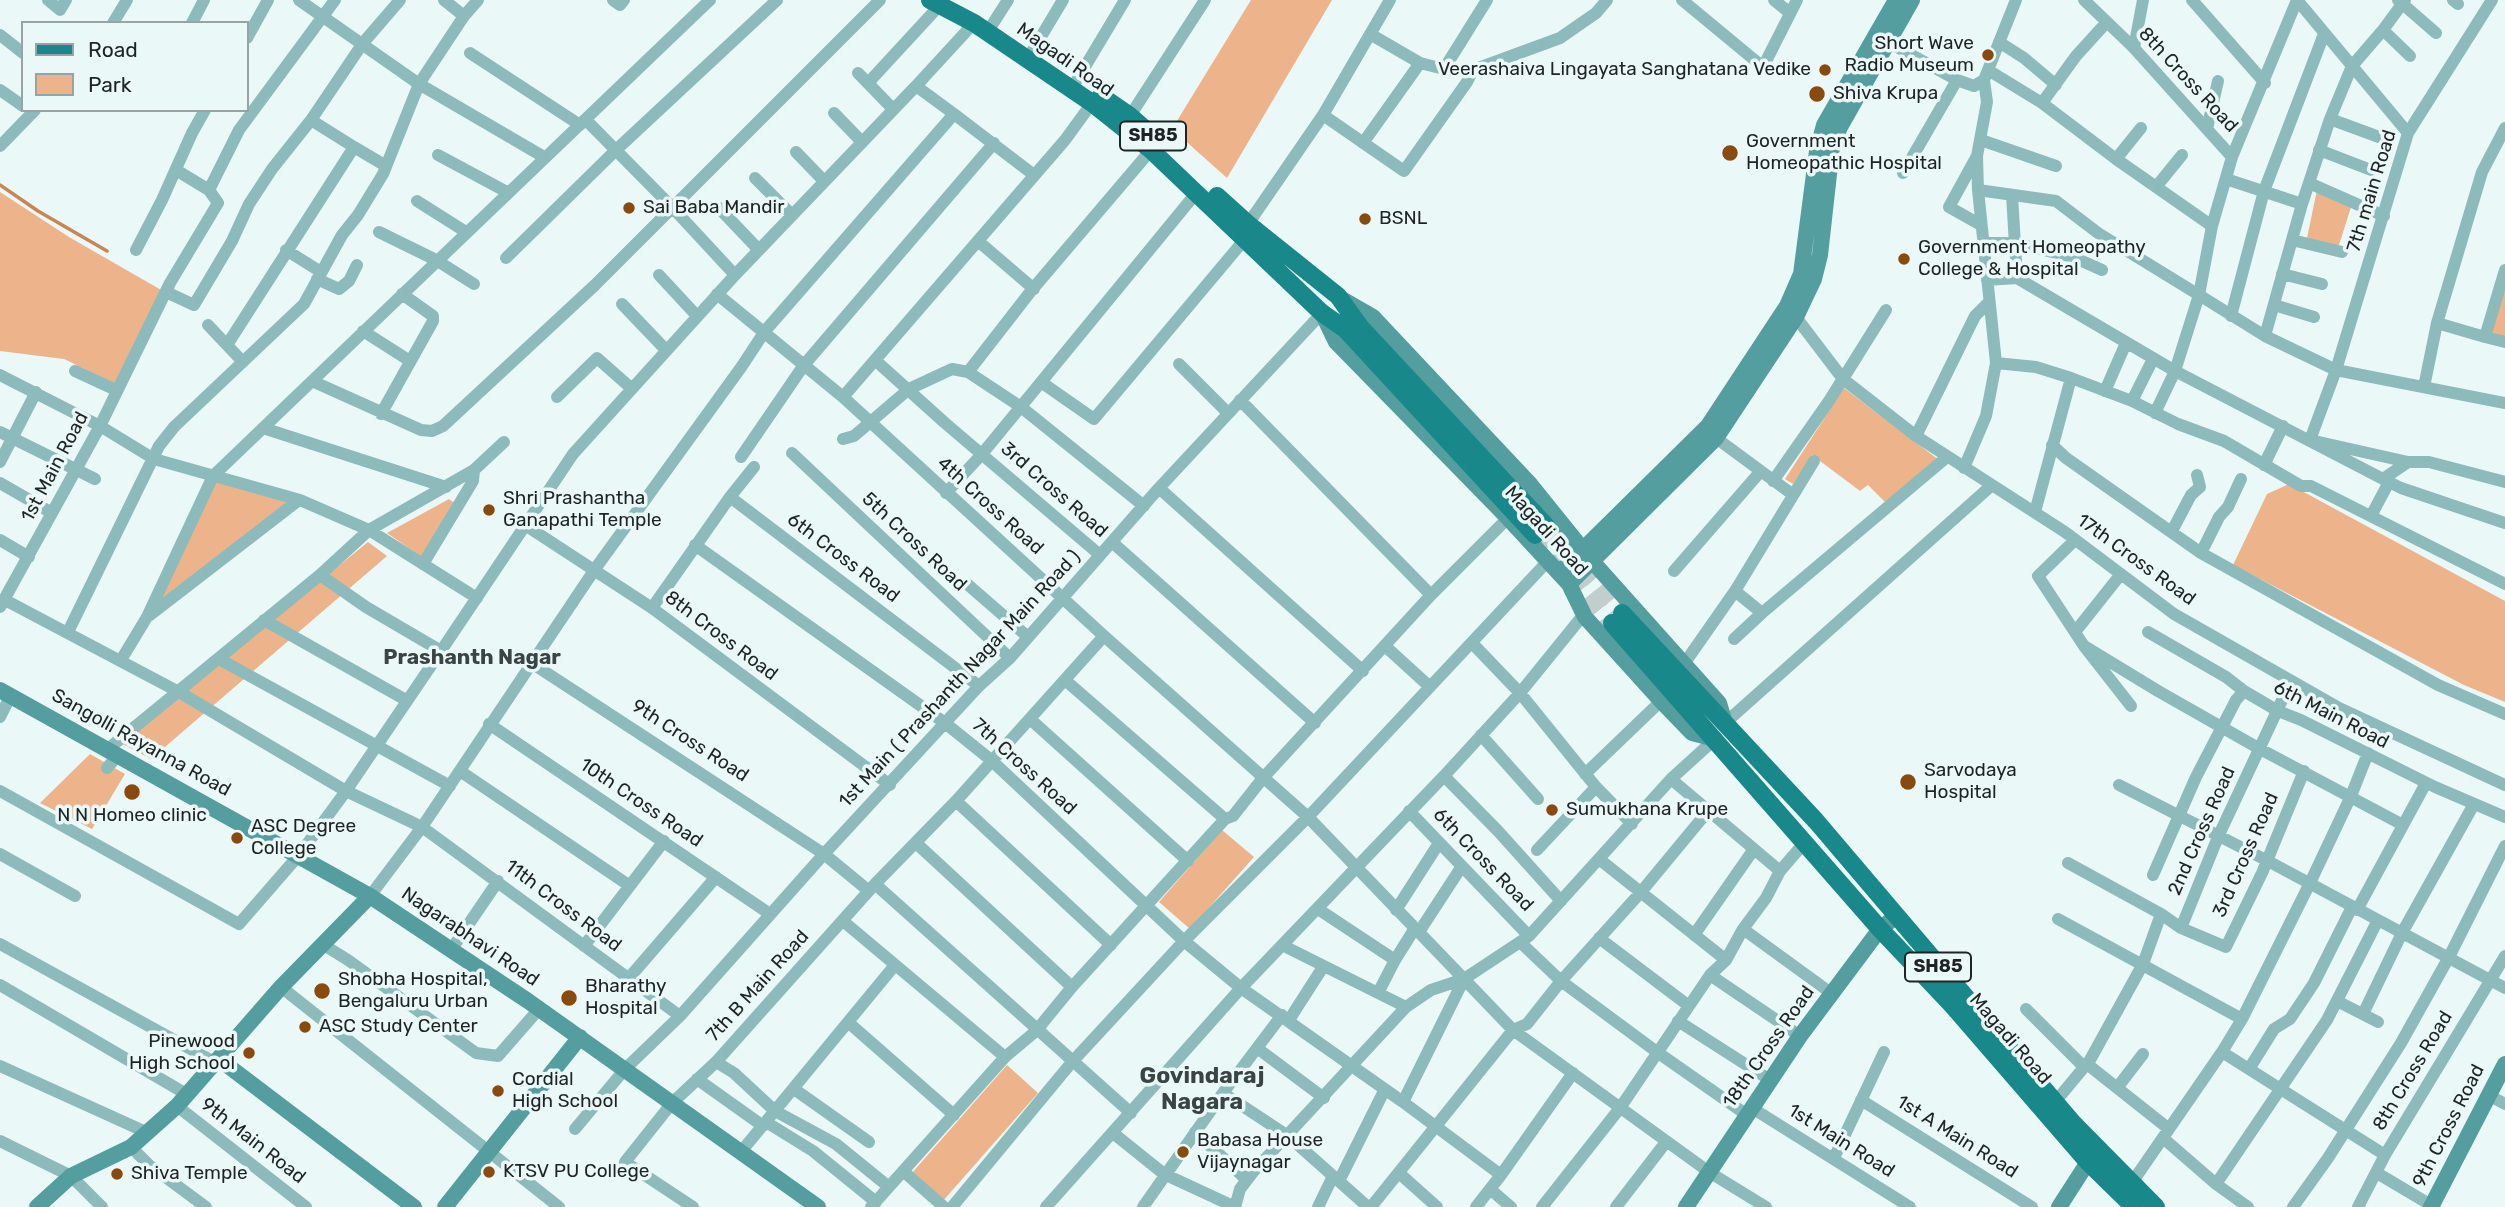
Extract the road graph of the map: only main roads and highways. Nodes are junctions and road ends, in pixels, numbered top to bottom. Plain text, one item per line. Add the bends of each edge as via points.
1 (940, 2) edge
2 (983, 24) junction
3 (1074, 85) junction
4 (1247, 231) junction
5 (1617, 618) tunnel mouth
6 (1720, 731) junction
7 (2134, 1207) edge
8 (2156, 1207) edge

1 - 2 main road, Magadi Road / SH85
2 - 3 main road, Magadi Road / SH85
2 - 3 main road, Magadi Road / SH85 via 1033,50
3 - 4 main road, Magadi Road / SH85
3 - 4 main road, Magadi Road / SH85 via 1130,116
4 - 4 main road, Magadi Road / SH85 via 1338,296 1361,328 1541,531 1345,329 1322,313
5 - 6 main road, SH85
6 - 7 main road, Magadi Road / SH85 via 1805,842 1880,929 2088,1162
6 - 8 main road, Magadi Road / SH85 via 1816,821 2088,1139

